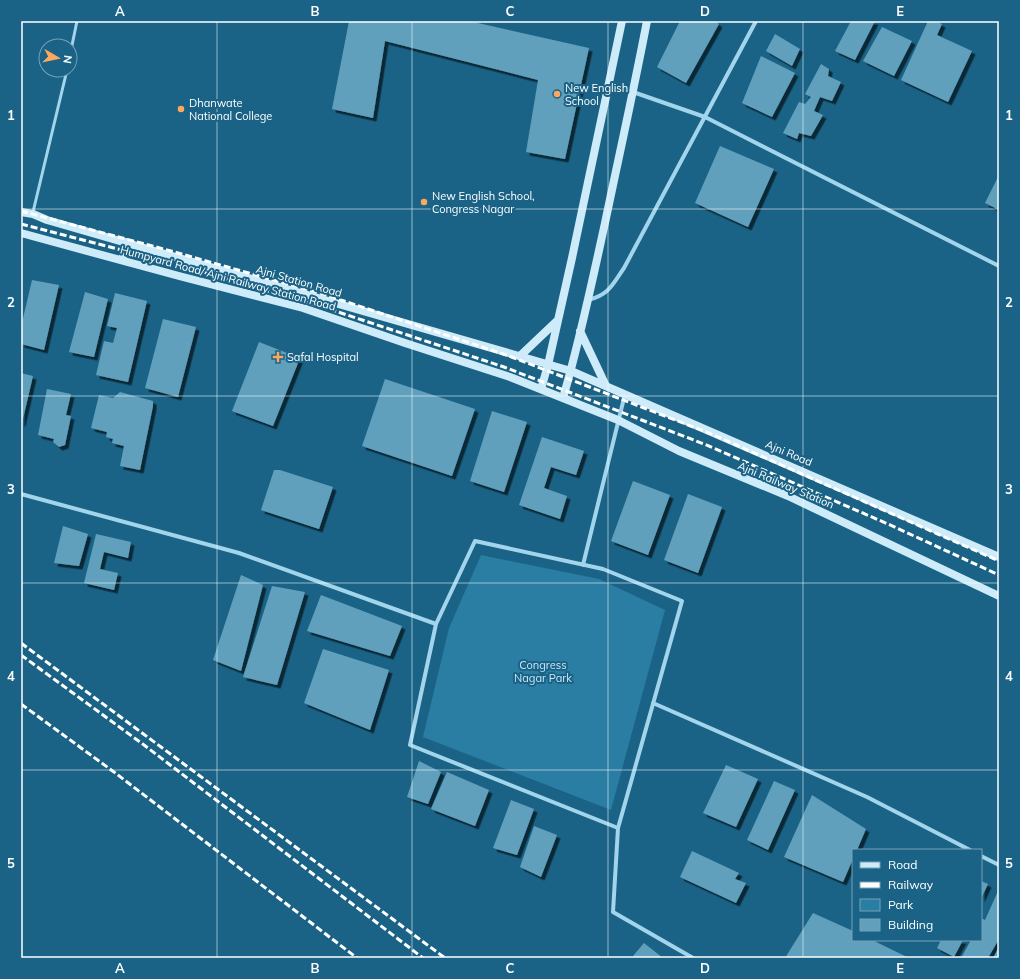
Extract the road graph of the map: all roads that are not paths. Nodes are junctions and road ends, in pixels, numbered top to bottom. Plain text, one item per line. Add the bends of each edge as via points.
1 (77, 21) edge
2 (622, 21) edge
3 (647, 21) edge
4 (756, 21) edge
5 (74, 38) edge
6 (65, 78) edge
7 (609, 86) junction
8 (633, 92) junction
9 (705, 117) junction
10 (21, 212) edge
11 (33, 214) junction
12 (21, 233) edge
13 (126, 242) junction
14 (122, 260) junction
15 (999, 266) edge
16 (588, 300) junction
17 (558, 320) junction
18 (580, 332) junction
19 (520, 356) junction
20 (548, 365) junction
21 (571, 371) junction
22 (606, 386) junction
23 (541, 389) junction
24 (625, 394) junction
25 (563, 398) junction
26 (618, 420) junction
27 (21, 494) edge
28 (999, 557) edge
29 (583, 565) junction
30 (999, 596) edge
31 (436, 624) junction
32 (653, 703) junction
33 (618, 828) junction
34 (968, 849) edge
35 (982, 856) edge
36 (999, 865) edge
37 (693, 958) edge

1 - 5 lane
2 - 7 main road
3 - 8 main road
4 - 9 street
6 - 11 lane
7 - 8 street
7 - 17 main road
8 - 9 street
8 - 16 main road
9 - 15 street
9 - 16 street via 624,268 608,290 600,297
10 - 11 main road, Ajni Station Road
11 - 13 main road, Ajni Station Road
12 - 14 main road, Humpyard Road/ Ajni Railway Station Road
13 - 14 main road
13 - 19 main road, Ajni Station Road
14 - 23 main road, Humpyard Road/ Ajni Railway Station Road via 303,308
16 - 18 main road
17 - 19 main road
17 - 20 main road
18 - 21 main road
18 - 22 main road
19 - 20 main road, Ajni Station Road
20 - 21 main road, Ajni Station Road
20 - 23 main road
21 - 22 main road, Ajni Road
21 - 25 main road
22 - 24 main road, Ajni Road
23 - 25 main road, Humpyard Road/ Ajni Railway Station Road
24 - 26 street
24 - 28 main road, Ajni Road
25 - 26 main road, Ajni Railway Station
26 - 29 street
26 - 30 main road, Ajni Railway Station via 679,451 788,496
27 - 31 street via 239,553
29 - 31 street via 475,541
29 - 32 street via 603,569 682,601
31 - 33 street via 410,745
32 - 33 street
32 - 34 street via 867,797
33 - 37 street via 613,912
35 - 36 street

